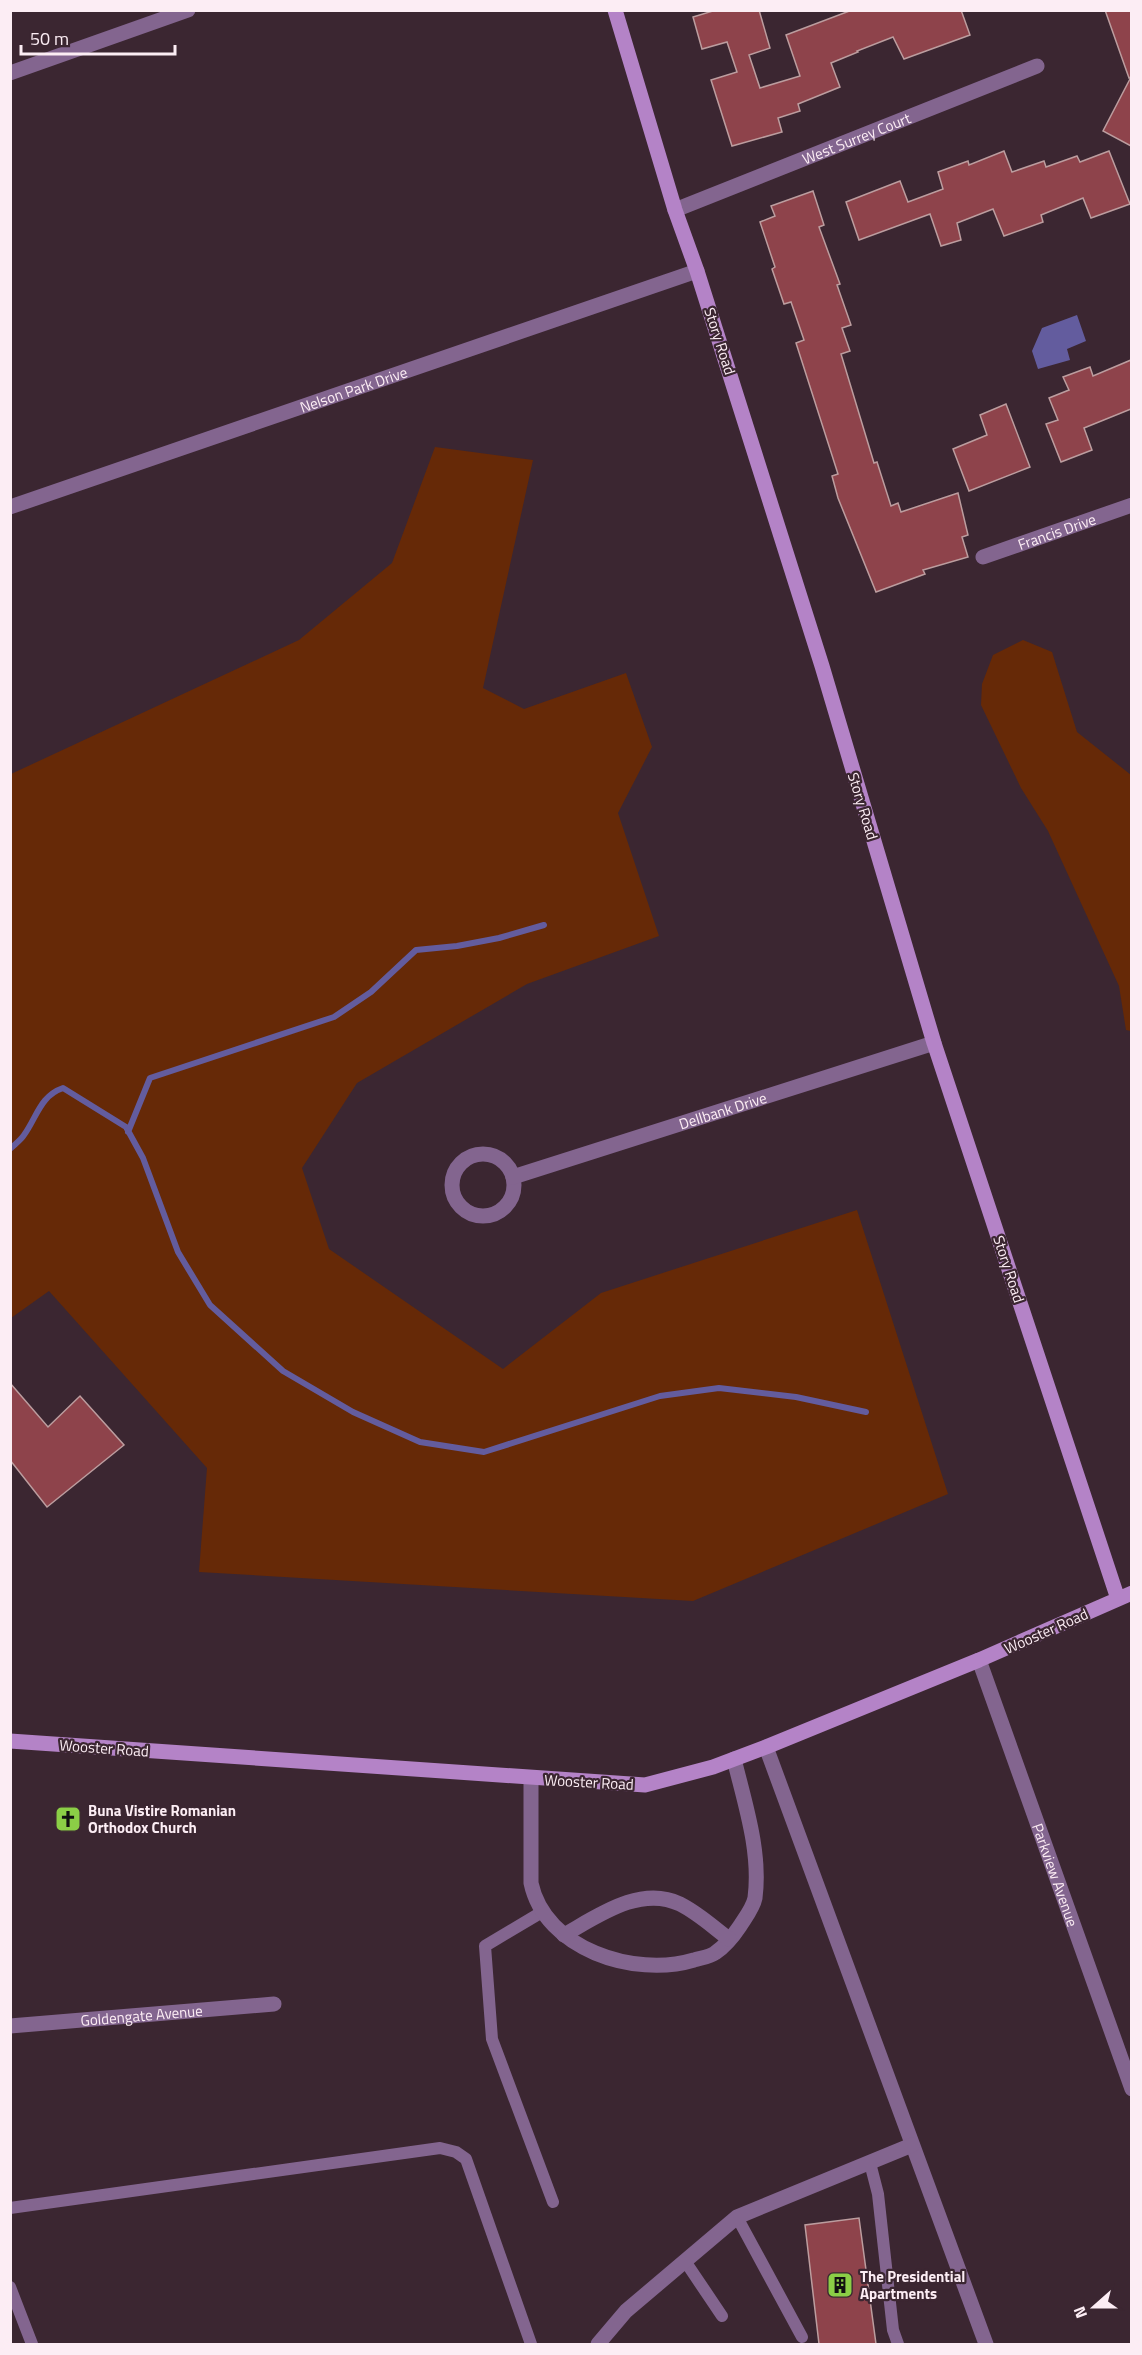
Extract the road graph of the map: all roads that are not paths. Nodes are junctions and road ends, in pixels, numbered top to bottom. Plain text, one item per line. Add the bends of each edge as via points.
1 (188, 10) edge
2 (615, 10) edge
3 (1037, 66) dead end
4 (10, 73) edge
5 (675, 210) junction
6 (697, 271) junction
7 (1131, 505) edge
8 (10, 507) edge
9 (983, 557) dead end
10 (934, 1043) junction
11 (513, 1177) junction
12 (1125, 1596) edge
13 (979, 1660) junction
14 (10, 1741) edge
15 (766, 1747) junction
16 (734, 1759) junction
17 (531, 1778) junction
18 (542, 1912) junction
19 (564, 1935) junction
20 (729, 1939) junction
21 (274, 2004) dead end
22 (10, 2026) edge
23 (1131, 2089) edge
24 (912, 2145) junction
25 (870, 2163) junction
26 (553, 2202) dead end
27 (10, 2208) edge
28 (737, 2217) junction
29 (685, 2261) junction
30 (10, 2286) edge
31 (722, 2316) dead end
32 (802, 2337) dead end
33 (32, 2344) edge
34 (531, 2344) edge
35 (598, 2344) edge
36 (898, 2344) edge
37 (986, 2344) edge

1 - 4 street
2 - 5 street, Story Road
3 - 5 street, West Surrey Court
5 - 6 street, Story Road
6 - 8 street, Nelson Park Drive
6 - 10 street, Story Road via 822,666
7 - 9 street, Francis Drive
10 - 11 street, Dellbank Drive
10 - 12 street, Story Road
11 - 11 street via 502,1160 482,1154 472,1156 457,1169 455,1199 470,1213 489,1216 499,1212 512,1197
12 - 13 street, Wooster Road
13 - 15 street, Wooster Road
13 - 23 street, Parkview Avenue
14 - 17 street, Wooster Road
15 - 16 street, Wooster Road
15 - 24 street
16 - 17 street, Wooster Road via 645,1785
16 - 20 street via 750,1825 754,1900
17 - 18 street via 531,1882
18 - 19 street
18 - 26 lane via 485,1946 492,2039
19 - 20 street via 590,1952 648,1966 684,1963 714,1953
19 - 20 street via 621,1904 656,1898 678,1904
21 - 22 street, Goldengate Avenue
24 - 25 street
24 - 37 street
25 - 28 street
25 - 36 lane via 878,2194 893,2330
27 - 34 lane via 440,2148 456,2152 466,2159
28 - 29 street
28 - 32 lane
29 - 31 lane
29 - 35 street via 626,2311
30 - 33 lane

